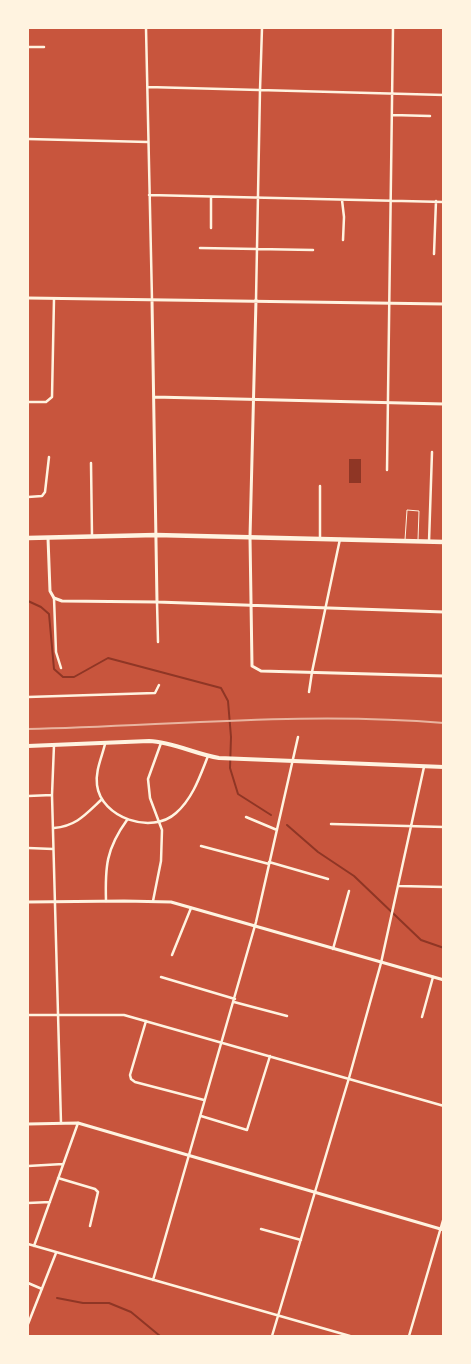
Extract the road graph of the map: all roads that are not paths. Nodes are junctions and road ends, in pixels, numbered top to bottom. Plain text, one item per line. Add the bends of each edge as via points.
1 (146, 28) edge
2 (262, 28) edge
3 (394, 28) edge
4 (28, 47) edge
5 (44, 47) dead end
6 (148, 87) junction
7 (260, 90) junction
8 (392, 94) junction
9 (444, 95) edge
10 (392, 115) junction
11 (430, 116) dead end
12 (28, 139) edge
13 (148, 142) junction
14 (149, 195) junction
15 (211, 197) junction
16 (258, 198) junction
17 (342, 200) junction
18 (391, 201) junction
19 (436, 201) junction
20 (444, 202) edge
21 (211, 228) dead end
22 (343, 240) dead end
23 (200, 248) dead end
24 (256, 248) junction
25 (313, 250) dead end
26 (434, 254) dead end
27 (28, 298) edge
28 (54, 299) junction
29 (152, 300) junction
30 (256, 300) junction
31 (389, 303) junction
32 (444, 304) edge
33 (154, 397) junction
34 (254, 400) junction
35 (28, 402) edge
36 (387, 402) junction
37 (444, 404) edge
38 (432, 452) dead end
39 (49, 457) dead end
40 (92, 463) dead end
41 (387, 470) dead end
42 (320, 486) dead end
43 (28, 497) edge
44 (156, 535) junction
45 (250, 536) junction
46 (48, 537) junction
47 (92, 537) junction
48 (28, 538) edge
49 (320, 538) junction
50 (340, 539) junction
51 (405, 541) junction
52 (418, 541) junction
53 (429, 542) junction
54 (444, 542) edge
55 (54, 598) junction
56 (157, 602) junction
57 (250, 605) junction
58 (326, 609) junction
59 (444, 612) edge
60 (158, 642) dead end
61 (60, 668) dead end
62 (312, 672) junction
63 (444, 676) edge
64 (159, 685) dead end
65 (309, 692) dead end
66 (28, 697) edge
67 (298, 736) dead end
68 (105, 742) junction
69 (162, 742) junction
70 (54, 745) junction
71 (28, 746) edge
72 (208, 756) junction
73 (293, 761) junction
74 (424, 766) junction
75 (444, 767) edge
76 (52, 795) junction
77 (28, 796) edge
78 (101, 800) junction
79 (246, 817) dead end
80 (127, 820) junction
81 (160, 821) junction
82 (331, 824) dead end
83 (411, 826) junction
84 (444, 827) edge
85 (54, 828) junction
86 (277, 830) junction
87 (201, 846) dead end
88 (28, 848) edge
89 (54, 849) junction
90 (269, 863) junction
91 (328, 879) dead end
92 (399, 886) junction
93 (444, 887) edge
94 (349, 891) dead end
95 (106, 901) junction
96 (153, 901) junction
97 (28, 902) edge
98 (56, 902) junction
99 (191, 907) junction
100 (255, 925) junction
101 (333, 949) junction
102 (172, 955) dead end
103 (381, 962) junction
104 (160, 977) dead end
105 (433, 977) junction
106 (444, 980) edge
107 (235, 1000) junction
108 (28, 1015) edge
109 (58, 1015) junction
110 (287, 1016) dead end
111 (422, 1017) dead end
112 (146, 1021) junction
113 (222, 1042) junction
114 (270, 1056) junction
115 (349, 1078) junction
116 (204, 1100) junction
117 (444, 1106) edge
118 (200, 1116) junction
119 (61, 1123) junction
120 (78, 1123) junction
121 (28, 1124) edge
122 (189, 1157) junction
123 (63, 1164) junction
124 (28, 1166) edge
125 (58, 1178) junction
126 (315, 1193) junction
127 (28, 1202) edge
128 (50, 1202) junction
129 (444, 1217) edge
130 (90, 1226) dead end
131 (261, 1229) dead end
132 (442, 1230) edge
133 (301, 1240) junction
134 (28, 1245) edge
135 (34, 1246) junction
136 (28, 1249) edge
137 (56, 1253) junction
138 (153, 1280) junction
139 (28, 1283) edge
140 (42, 1289) junction
141 (278, 1316) junction
142 (28, 1324) edge
143 (272, 1336) edge
144 (350, 1336) edge
145 (409, 1336) edge

1 - 6 street
2 - 7 street
3 - 8 street
4 - 5 street
6 - 7 street
6 - 13 street
7 - 8 street
7 - 16 street
8 - 9 street
8 - 10 street
10 - 11 street
10 - 18 street
12 - 13 street
13 - 14 street
14 - 15 street
14 - 29 street
15 - 16 street
15 - 21 street
16 - 17 street
16 - 24 street
17 - 18 street
17 - 22 street
18 - 19 street
18 - 31 street
19 - 20 street
19 - 26 street
23 - 24 street
24 - 25 street
24 - 30 street
27 - 28 street
28 - 29 street
28 - 35 street via 53,394 46,402
29 - 30 street
29 - 33 street
30 - 31 street
30 - 34 street
31 - 32 street
31 - 36 street
33 - 34 street
33 - 44 street
34 - 36 street
34 - 45 street
36 - 37 street
36 - 41 street
38 - 53 street
39 - 43 street via 45,492 42,496
40 - 47 street
42 - 49 street
44 - 45 main road
44 - 47 main road
44 - 56 street
45 - 49 main road
45 - 57 street
46 - 47 main road
46 - 48 main road
46 - 55 street via 50,591
49 - 50 main road
50 - 51 main road
50 - 58 street
51 - 52 main road
51 - 52 lane via 407,510 419,511
52 - 53 main road
53 - 54 main road
55 - 56 street via 62,602
55 - 61 street via 56,652
56 - 57 street
56 - 60 street
57 - 58 street
57 - 62 street via 252,666 261,671
58 - 59 street
58 - 62 street
62 - 63 street
62 - 65 street
64 - 66 street via 155,693
67 - 73 street
68 - 69 main road
68 - 70 main road
68 - 78 street via 96,774
69 - 72 main road
69 - 81 street via 148,779 150,798
70 - 71 main road
70 - 76 street
72 - 73 main road
72 - 81 street via 187,801 175,814
73 - 74 main road
73 - 86 street
74 - 75 main road
74 - 83 street
76 - 77 street
76 - 85 street
78 - 80 street
78 - 85 street via 79,820
79 - 86 street
80 - 81 street
80 - 95 street via 110,850
81 - 96 street via 162,853
82 - 83 street
83 - 84 street
83 - 92 street
85 - 89 street
86 - 90 street
87 - 90 street
88 - 89 street
89 - 98 street
90 - 91 street
90 - 100 street
92 - 93 street
92 - 103 street
94 - 101 street
95 - 96 street
95 - 98 street
96 - 99 street
97 - 98 street
98 - 109 street
99 - 100 street
99 - 102 street
100 - 101 street
100 - 107 street
101 - 103 street
103 - 105 street
103 - 115 street
104 - 107 street
105 - 106 street
105 - 111 street
107 - 110 street
107 - 113 street
108 - 109 street
109 - 112 street via 117,1014
109 - 119 street
112 - 113 street
112 - 116 street via 131,1079
113 - 114 street
113 - 116 street
114 - 115 street
114 - 118 street via 247,1130
115 - 117 street
115 - 126 street
116 - 118 street
118 - 122 street
119 - 120 street
119 - 121 street
120 - 122 street
120 - 123 street
122 - 126 street
122 - 138 street
123 - 124 street
123 - 125 street
125 - 128 street
125 - 130 street via 98,1192
126 - 132 street
126 - 133 street
127 - 128 street
128 - 135 street
129 - 132 street
131 - 133 street
132 - 145 street
133 - 141 street
134 - 135 street
134 - 136 street
135 - 137 street
137 - 138 street
137 - 140 street
138 - 141 street
139 - 140 street
140 - 142 street
141 - 143 street
141 - 144 street

